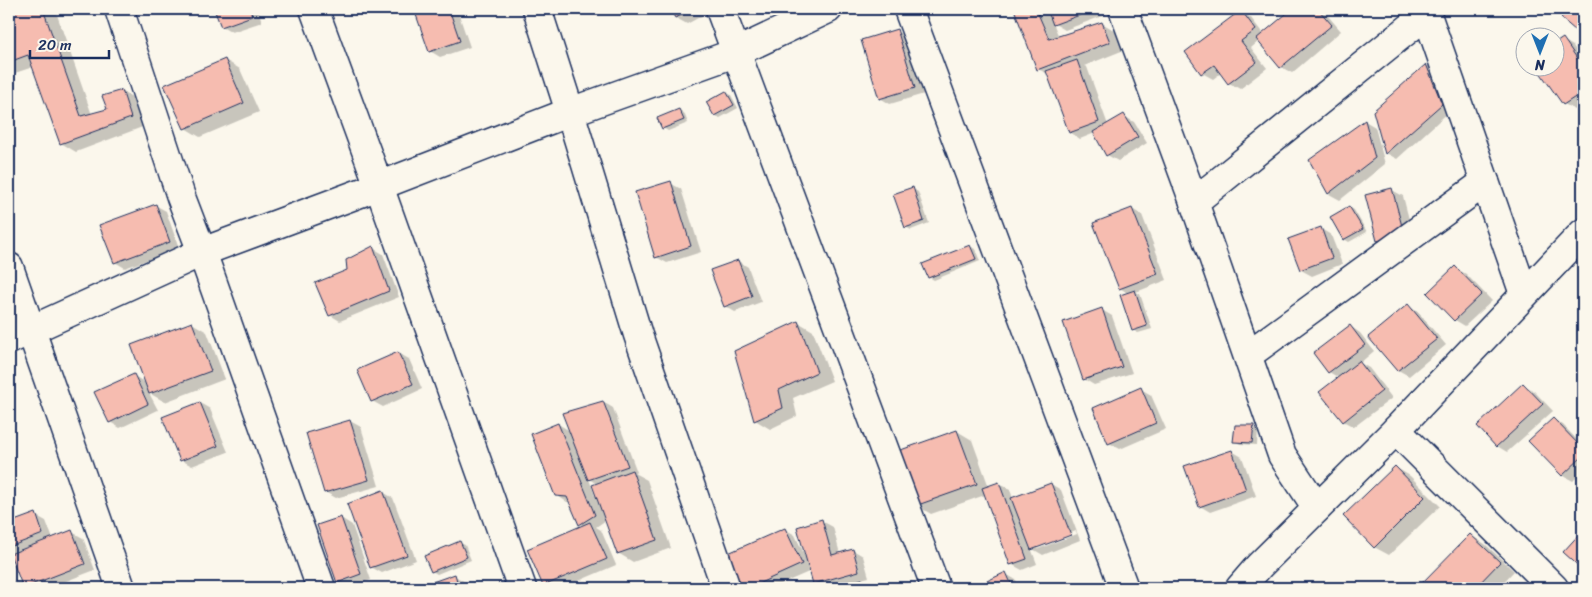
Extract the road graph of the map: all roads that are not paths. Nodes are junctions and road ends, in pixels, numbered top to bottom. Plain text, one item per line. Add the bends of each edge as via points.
1 (119, 9) edge
2 (314, 9) edge
3 (536, 9) edge
4 (720, 9) edge
5 (828, 9) edge
6 (908, 9) edge
7 (1426, 11) edge
8 (1131, 13) edge
9 (736, 52) junction
10 (570, 112) junction
11 (1485, 182) junction
12 (379, 186) junction
13 (1194, 202) junction
14 (1579, 247) edge
15 (202, 252) junction
16 (9, 267) edge
17 (1524, 294) junction
18 (20, 335) edge
19 (1248, 355) junction
20 (1396, 430) junction
21 (1317, 508) junction
22 (121, 588) edge
23 (321, 588) edge
24 (522, 588) edge
25 (726, 588) edge
26 (936, 588) edge
27 (1124, 588) edge
28 (1240, 588) edge
29 (1554, 588) edge

1 - 15 street
2 - 12 street
3 - 10 street
4 - 9 street
5 - 9 street
6 - 27 street
7 - 11 street
7 - 13 street
8 - 13 street
9 - 10 street
9 - 26 street
10 - 12 street
10 - 25 street via 638,335
11 - 17 street
11 - 19 street
12 - 15 street
12 - 24 street
13 - 19 street
14 - 17 street
15 - 18 street
15 - 23 street
16 - 18 street
17 - 20 street
18 - 22 street
19 - 21 street via 1282,455
20 - 21 street
20 - 29 street
21 - 28 street

